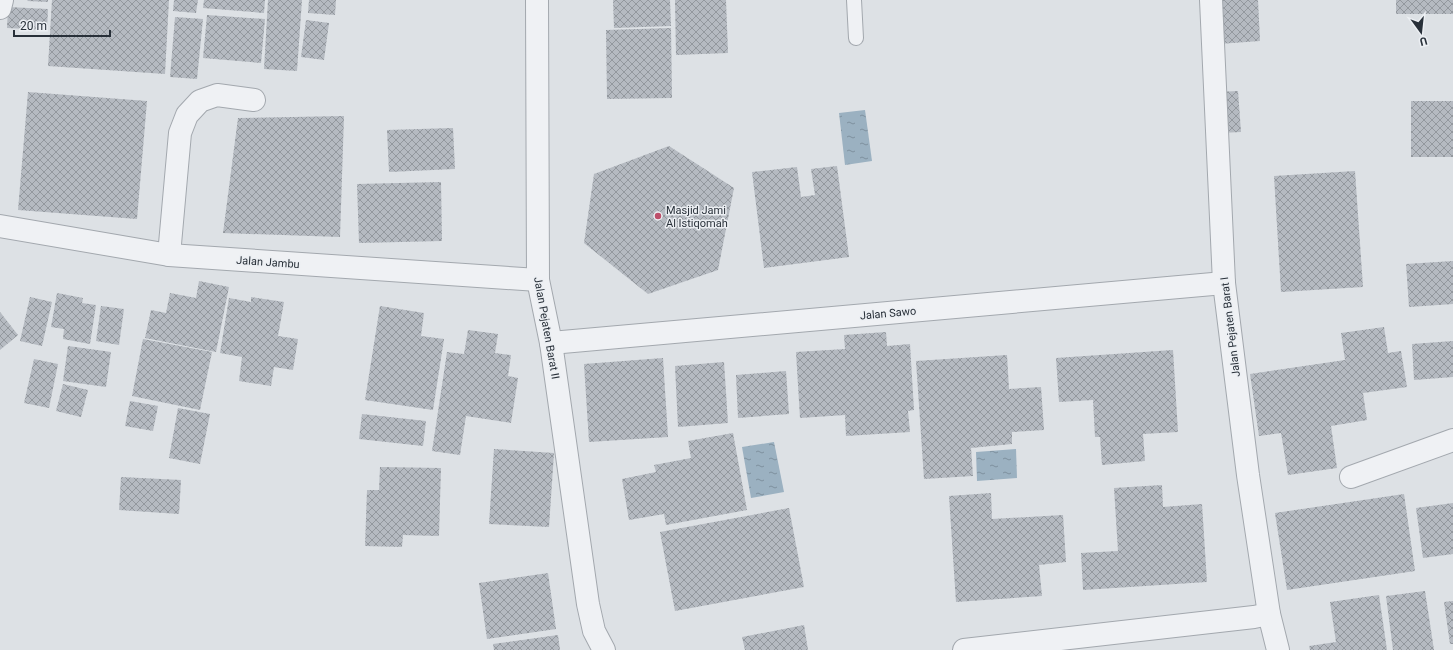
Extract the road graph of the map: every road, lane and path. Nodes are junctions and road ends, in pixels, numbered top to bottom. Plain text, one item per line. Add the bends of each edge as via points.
1 (2, 0) edge
2 (537, 0) edge
3 (854, 0) edge
4 (1211, 0) edge
5 (0, 8) edge
6 (856, 38) dead end
7 (254, 100) dead end
8 (0, 226) edge
9 (169, 255) junction
10 (538, 280) junction
11 (1224, 283) junction
12 (551, 343) junction
13 (1453, 440) edge
14 (1351, 477) dead end
15 (1269, 614) junction
16 (604, 650) edge
17 (964, 650) edge
18 (1278, 650) edge

1 - 5 street
2 - 10 street, Jalan Pejaten Barat II
3 - 6 lane
4 - 11 street, Jalan Pejaten Barat I
7 - 9 street via 217,95 200,101 186,115 180,133
8 - 9 street, Jalan Jambu
9 - 10 street, Jalan Jambu
10 - 12 street, Jalan Pejaten Barat II
11 - 12 street, Jalan Sawo
11 - 15 street, Jalan Pejaten Barat I via 1248,476
12 - 16 street, Jalan Pejaten Barat II via 588,604 594,631
13 - 14 street
15 - 17 street
15 - 18 street, Jalan Pejaten Barat I

